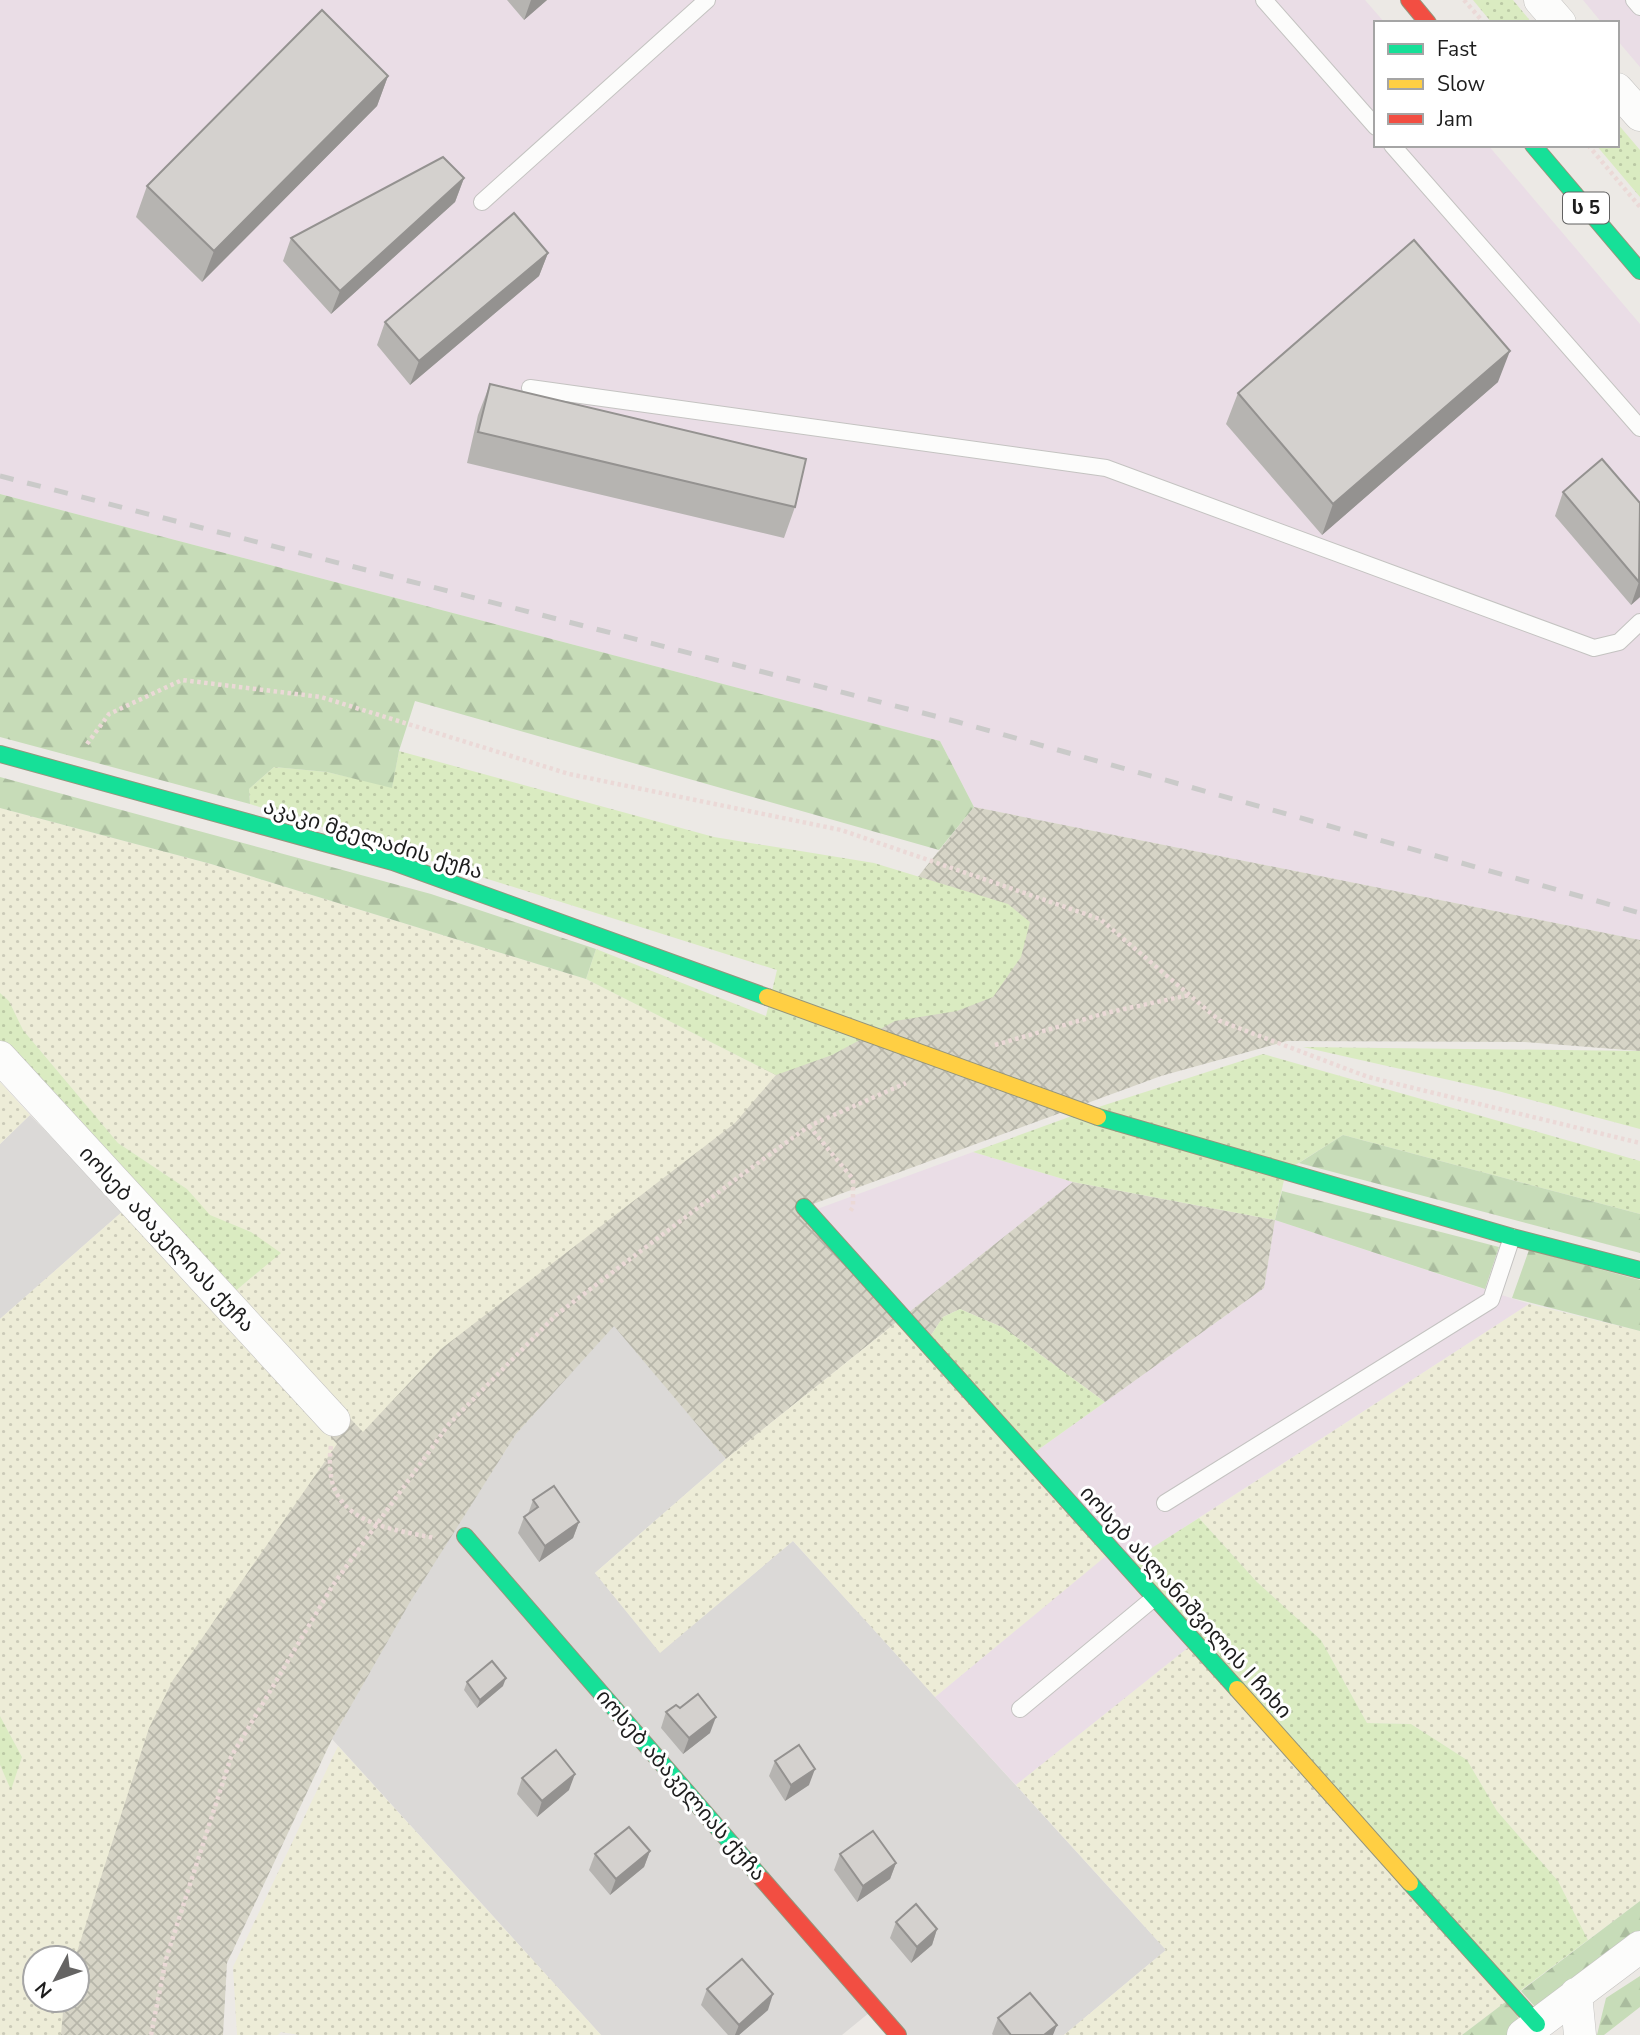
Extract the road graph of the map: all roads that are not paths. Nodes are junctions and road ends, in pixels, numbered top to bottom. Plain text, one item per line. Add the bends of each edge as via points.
1 (707, 0) edge
2 (1264, 0) edge
3 (1409, 0) edge
4 (1540, 0) edge
5 (1634, 0) edge
6 (1640, 7) edge
7 (1426, 21) edge
8 (1558, 21) edge
9 (1619, 91) edge
10 (1640, 115) edge
11 (1374, 125) edge
12 (1394, 147) edge
13 (1535, 147) edge
14 (482, 202) dead end
15 (1640, 271) edge
16 (530, 388) dead end
17 (1640, 428) edge
18 (1640, 622) edge
19 (0, 754) edge
20 (0, 1057) edge
21 (804, 1207) dead end
22 (1512, 1237) junction
23 (1640, 1270) edge
24 (334, 1420) road end
25 (1166, 1503) dead end
26 (465, 1536) road end
27 (1154, 1598) junction
28 (1020, 1709) dead end
29 (1640, 1947) edge
30 (1576, 1994) junction
31 (1530, 2030) edge
32 (898, 2035) edge
33 (1580, 2035) edge

1 - 14 lane
2 - 11 lane
3 - 7 main road
4 - 8 street
5 - 6 lane
9 - 10 street
12 - 17 lane
13 - 15 main road, ს 5
16 - 18 lane via 1106,468 1594,648 1619,642
19 - 22 main road, აკაკი მგელაძის ქუჩა, bridge via 393,862 1098,1117
20 - 24 street, იოსებ აბაკელიას ქუჩა
21 - 27 main road, იოსებ ასლანიშვილის I ჩიხი
22 - 23 main road, აკაკი მგელაძის ქუჩა
22 - 25 lane via 1491,1300
26 - 32 main road, იოსებ აბაკელიას ქუჩა
27 - 28 lane
27 - 31 main road, იოსებ ასლანიშვილის I ჩიხი
29 - 30 street
30 - 31 street
30 - 33 street

